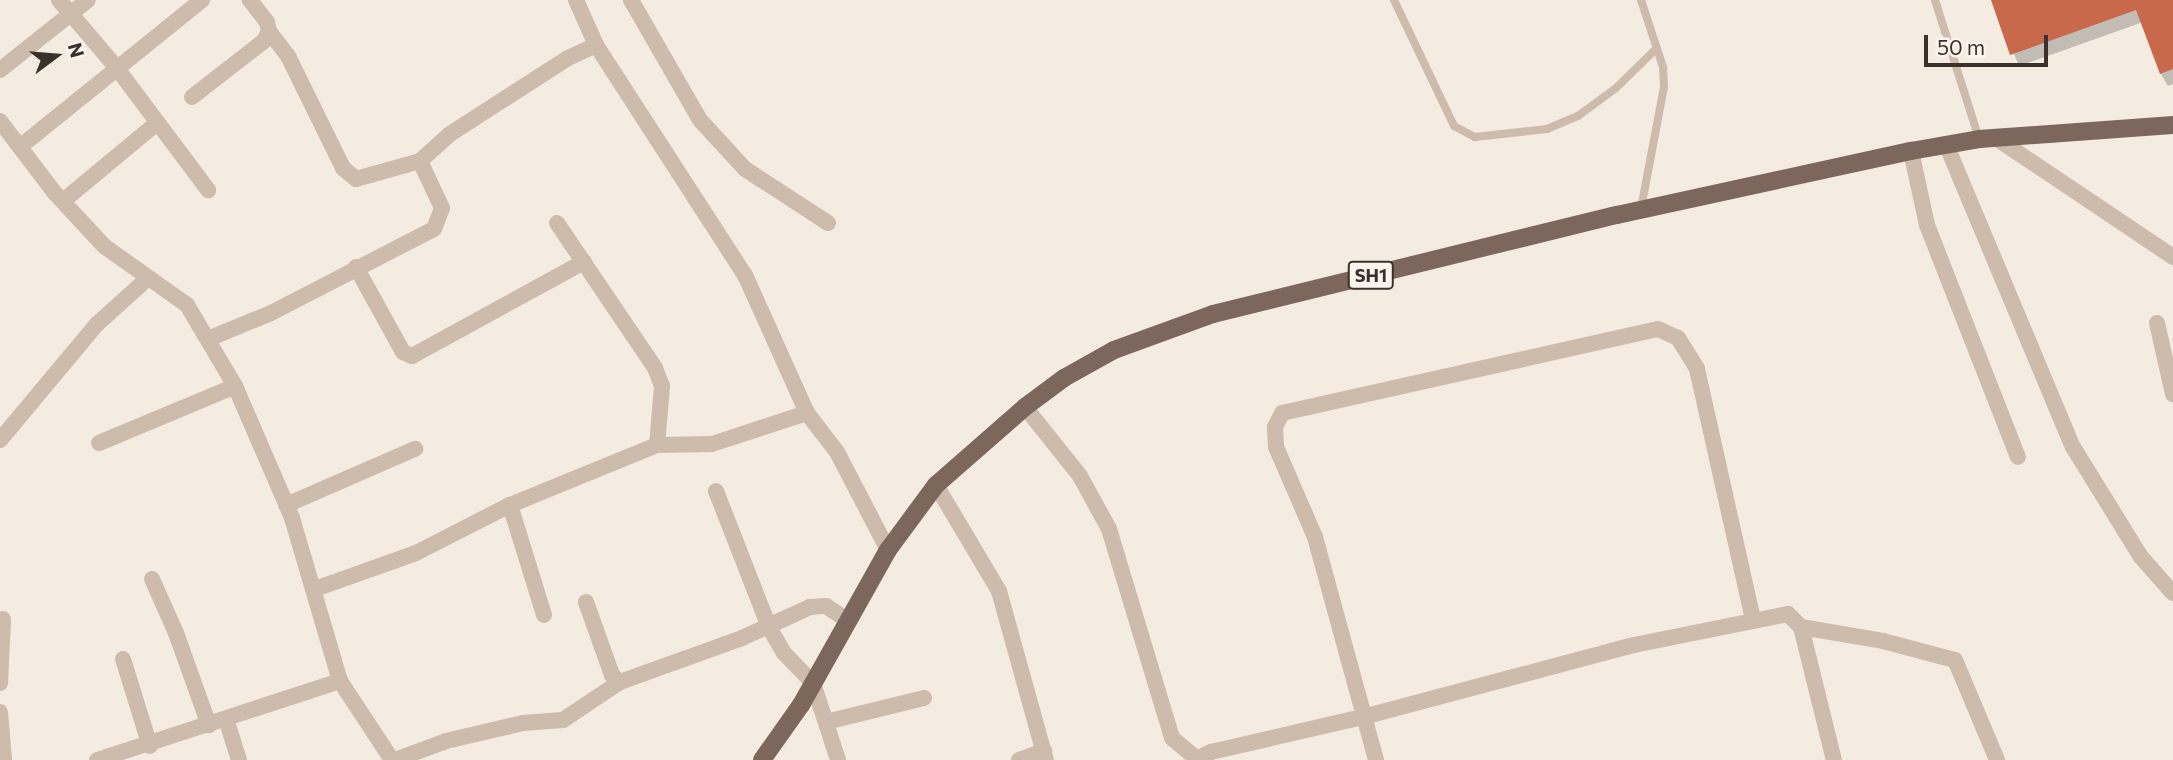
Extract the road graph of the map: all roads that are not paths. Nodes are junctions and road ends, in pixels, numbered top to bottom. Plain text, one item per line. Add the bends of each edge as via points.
1 (59, 0) edge
2 (88, 0) edge
3 (202, 0) edge
4 (250, 0) edge
5 (576, 0) edge
6 (631, 0) edge
7 (1394, 0) edge
8 (1641, 0) edge
9 (1935, 0) edge
10 (70, 13) junction
11 (269, 31) junction
12 (596, 46) junction
13 (1657, 48) junction
14 (116, 67) junction
15 (0, 70) edge
16 (192, 97) dead end
17 (0, 121) edge
18 (157, 123) junction
19 (2173, 125) edge
20 (1979, 139) junction
21 (1999, 140) junction
22 (1946, 144) junction
23 (21, 146) junction
24 (1911, 151) junction
25 (420, 161) junction
26 (208, 190) dead end
27 (63, 201) junction
28 (1641, 209) junction
29 (557, 223) dead end
30 (828, 223) dead end
31 (2173, 257) edge
32 (584, 262) junction
33 (356, 267) junction
34 (148, 278) junction
35 (2157, 323) dead end
36 (208, 339) junction
37 (235, 386) junction
38 (2173, 394) edge
39 (1024, 407) junction
40 (807, 413) junction
41 (0, 440) edge
42 (99, 443) dead end
43 (657, 445) junction
44 (415, 449) dead end
45 (2018, 457) dead end
46 (936, 485) junction
47 (716, 491) dead end
48 (286, 505) junction
49 (510, 505) junction
50 (888, 550) junction
51 (152, 579) dead end
52 (315, 589) junction
53 (2173, 593) edge
54 (586, 602) dead end
55 (544, 615) dead end
56 (4, 619) dead end
57 (847, 620) junction
58 (1753, 621) junction
59 (769, 627) junction
60 (1801, 627) junction
61 (123, 659) dead end
62 (340, 681) junction
63 (620, 682) junction
64 (0, 683) edge
65 (813, 683) junction
66 (925, 698) dead end
67 (0, 712) edge
68 (1363, 717) junction
69 (226, 719) junction
70 (826, 722) junction
71 (209, 725) junction
72 (141, 752) edge
73 (1045, 755) edge
74 (1195, 758) edge
75 (4, 760) edge
76 (97, 760) edge
77 (239, 760) edge
78 (393, 760) edge
79 (762, 760) edge
80 (838, 760) edge
81 (1019, 760) edge
82 (1376, 760) edge
83 (1834, 760) edge
84 (1997, 760) edge

1 - 10 street
2 - 10 street
3 - 14 street
4 - 11 street
5 - 12 street
6 - 30 street via 699,120 745,169
7 - 13 lane via 1454,126 1475,137 1547,129 1578,116 1616,88
8 - 13 lane
9 - 20 lane
10 - 14 street
10 - 15 street
11 - 16 street via 248,55
11 - 25 street via 288,56 343,169 356,179
12 - 25 street via 568,58 450,134
12 - 40 street via 745,275
13 - 28 lane via 1664,87
14 - 18 street
14 - 23 street
17 - 23 street
18 - 26 street
18 - 27 street
19 - 21 main road, SH1 via 2114,126
20 - 21 main road, SH1
20 - 22 main road, SH1
21 - 31 street
22 - 24 main road, SH1
22 - 53 street via 2073,447 2141,557
23 - 27 street
24 - 28 main road, SH1
24 - 45 street via 1927,225
25 - 33 street via 442,208 434,229
27 - 34 street via 104,246
28 - 39 main road, SH1 via 1213,314 1114,351
29 - 32 street
32 - 33 street via 412,356 403,352
32 - 43 street via 655,368 662,386
33 - 36 street via 271,313
34 - 36 street via 187,305
34 - 41 street via 96,325
35 - 38 street
36 - 37 street
37 - 42 street
37 - 48 street
39 - 46 main road, SH1
39 - 74 street via 1080,476 1109,529 1172,737
40 - 43 street via 712,444
40 - 50 street via 837,452
43 - 49 street
44 - 48 street
46 - 50 main road, SH1
46 - 73 street via 999,591
47 - 59 street
48 - 52 street
49 - 52 street via 416,553
49 - 55 street
50 - 57 main road, SH1
51 - 71 street
52 - 62 street
54 - 63 street via 612,675
56 - 64 street
57 - 59 street via 826,606 810,607
57 - 65 main road, SH1
58 - 60 street via 1788,614
58 - 68 street via 1634,645
58 - 68 street via 1697,369 1678,338 1658,329 1282,413 1275,427 1276,447 1315,537
59 - 63 street
59 - 65 street via 784,653
60 - 83 street
60 - 84 street via 1955,660
61 - 72 street
62 - 69 street
62 - 78 street
63 - 78 street via 563,720 498,729
65 - 70 street
65 - 79 main road, SH1
66 - 70 street
67 - 75 street
68 - 74 street
68 - 82 street
69 - 71 street
69 - 77 street
70 - 80 street
71 - 72 street
72 - 76 street
73 - 81 street

